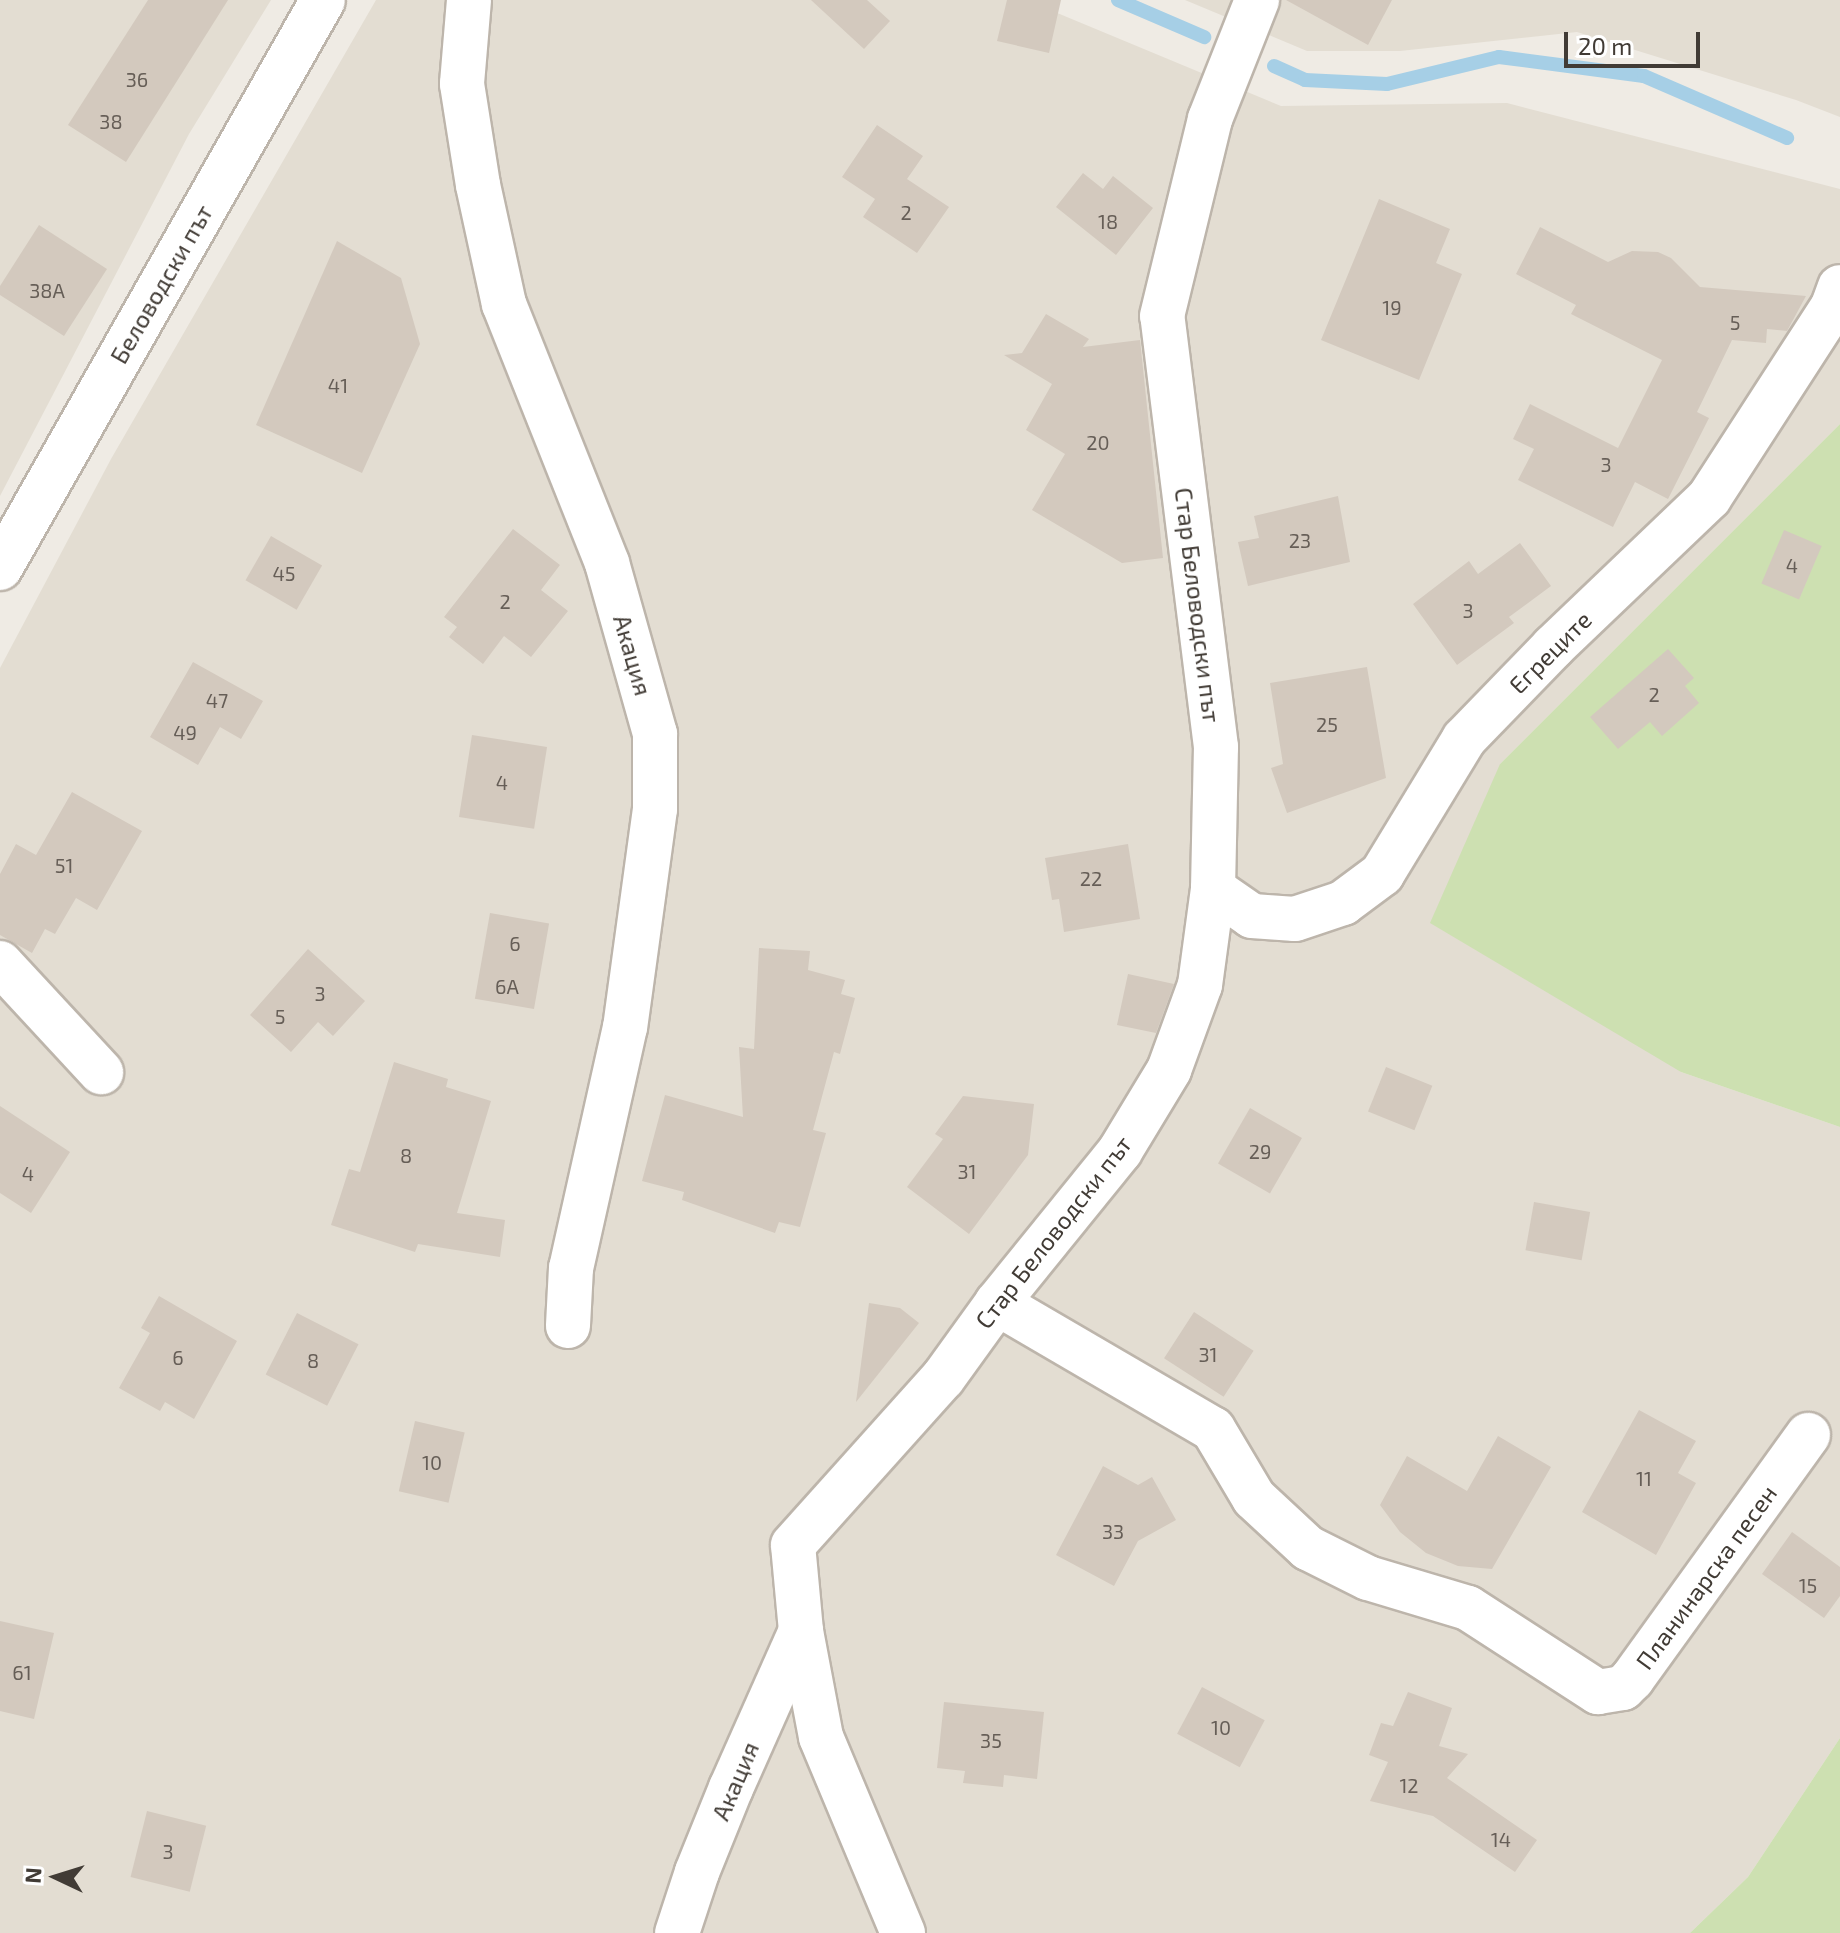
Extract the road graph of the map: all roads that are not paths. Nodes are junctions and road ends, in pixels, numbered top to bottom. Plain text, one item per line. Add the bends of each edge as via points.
1 (323, 0) edge
2 (469, 0) edge
3 (1257, 0) edge
4 (1840, 287) edge
5 (0, 568) edge
6 (1213, 889) junction
7 (0, 963) edge
8 (101, 1072) dead end
9 (997, 1303) junction
10 (568, 1326) dead end
11 (1808, 1435) dead end
12 (801, 1631) junction
13 (677, 1933) edge
14 (903, 1933) edge

1 - 5 street, Беловодски път
2 - 10 street, Акация via 462,84 504,304 607,563 655,734 655,809 625,1027 571,1268
3 - 6 street, Стар Беловодски път via 1210,119 1162,316 1216,747
4 - 6 street, Егреците via 1833,306 1709,498 1464,739 1382,874 1343,903 1295,919 1252,916
6 - 9 street, Стар Беловодски път via 1200,985 1169,1070 1120,1151
7 - 8 street
9 - 11 street, Планинарска песен via 1213,1429 1254,1498 1308,1548 1368,1578 1468,1608 1598,1692 1611,1692 1632,1679
9 - 12 street, Стар Беловодски път via 943,1378 793,1545
12 - 13 street, Акация via 697,1872
12 - 14 street, Стар Беловодски път via 821,1737

